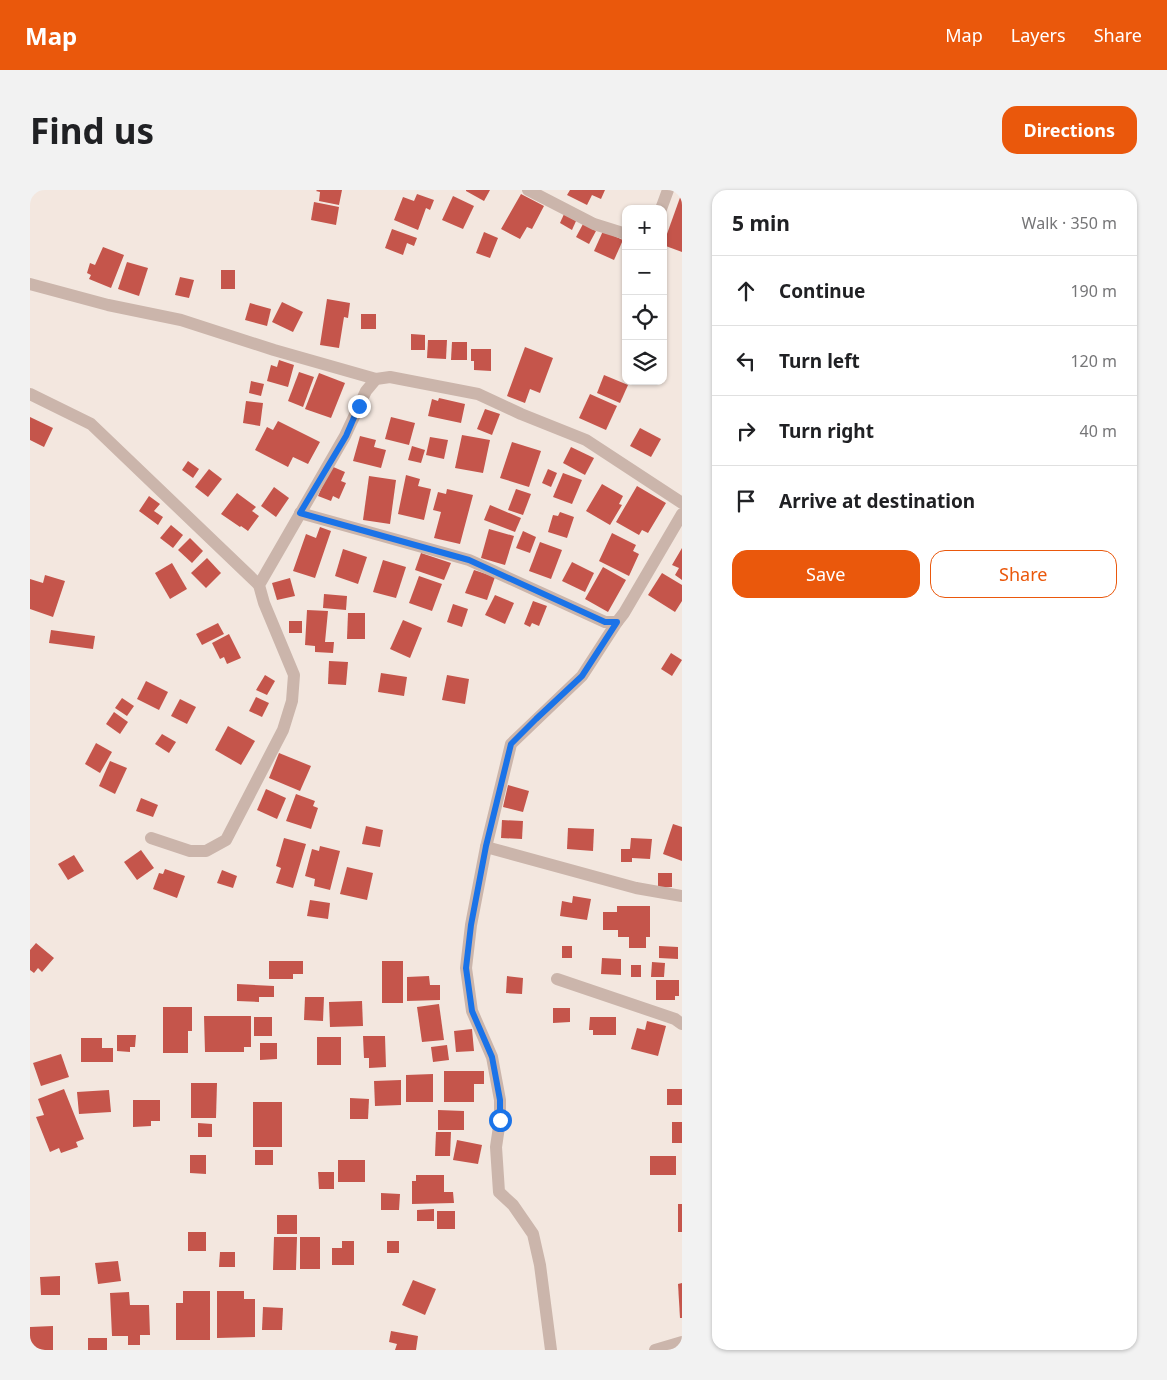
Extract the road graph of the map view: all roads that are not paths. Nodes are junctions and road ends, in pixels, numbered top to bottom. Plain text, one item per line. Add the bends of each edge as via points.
1 (528, 190) edge
2 (668, 190) edge
3 (662, 205) edge
4 (622, 233) edge
5 (30, 284) edge
6 (376, 379) junction
7 (30, 394) edge
8 (682, 503) edge
9 (300, 513) junction
10 (682, 514) edge
11 (258, 585) junction
12 (617, 622) junction
13 (151, 838) dead end
14 (486, 846) junction
15 (682, 896) edge
16 (557, 979) dead end
17 (682, 1024) edge
18 (682, 1342) edge
19 (551, 1350) edge
20 (655, 1350) edge

1 - 4 street via 594,224
2 - 3 street
5 - 6 street via 181,320
6 - 8 street via 390,377 478,394 586,440
6 - 9 street via 366,391 346,436
7 - 11 street via 91,424
9 - 11 street
9 - 12 street via 469,560 605,622
10 - 12 street
11 - 13 street via 294,675 292,701 283,730 226,840 206,851 190,851
12 - 14 street via 582,676 511,744
14 - 15 street via 636,888
14 - 19 street via 471,925 467,976 472,1011 492,1057 500,1100 496,1148 499,1192 513,1205 533,1234
16 - 17 street
18 - 20 street

